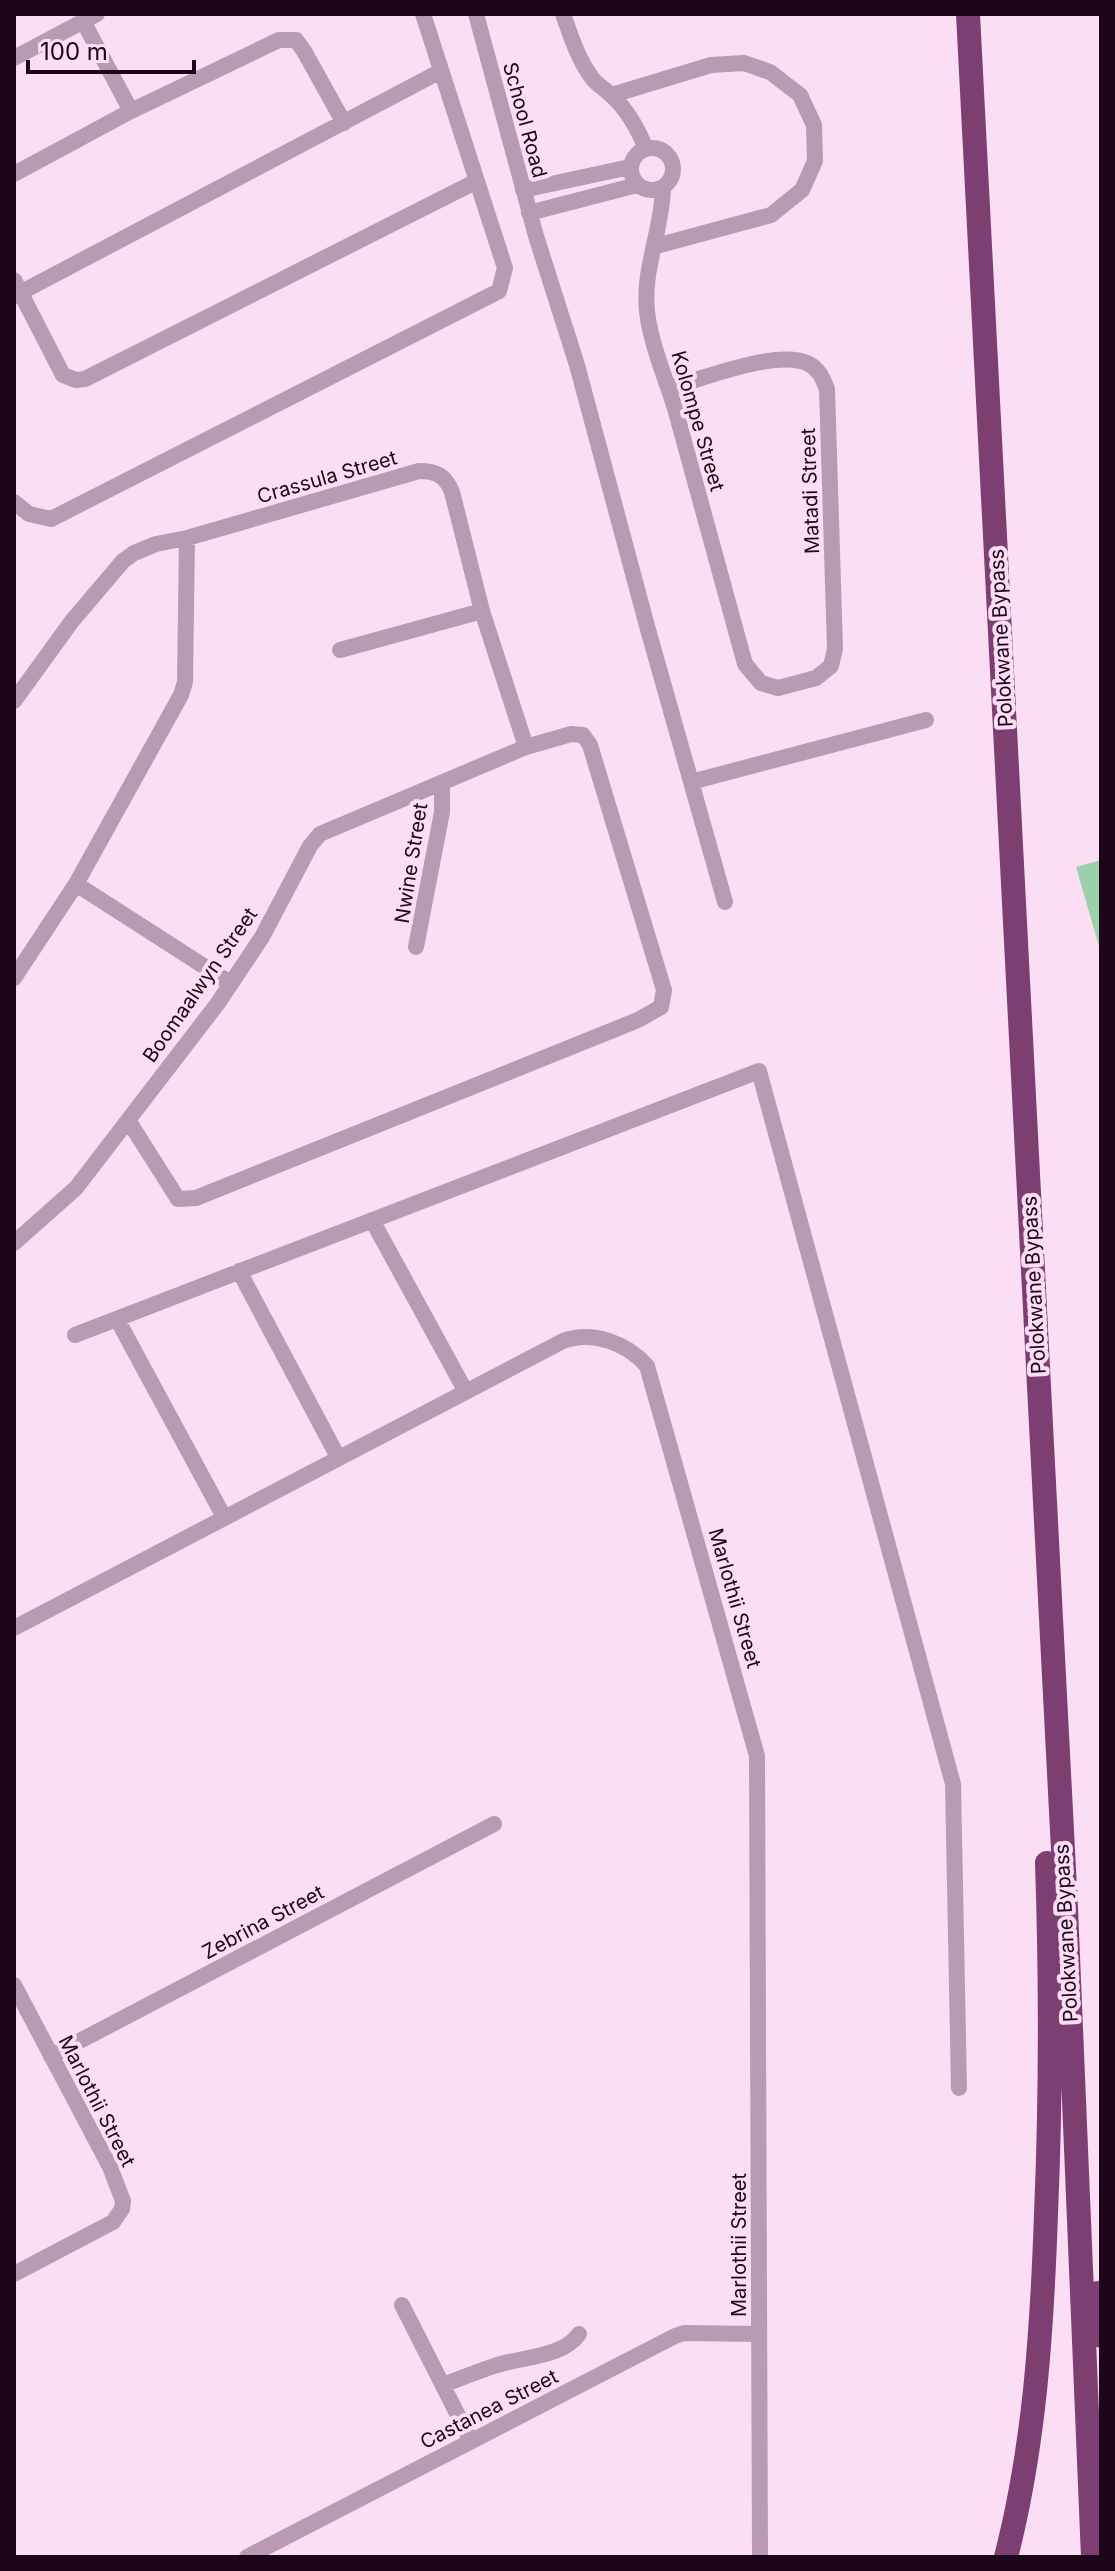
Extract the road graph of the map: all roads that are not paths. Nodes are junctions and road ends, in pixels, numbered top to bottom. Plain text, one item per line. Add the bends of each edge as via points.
1 (423, 14) edge
2 (476, 14) edge
3 (563, 14) edge
4 (968, 14) edge
5 (90, 18) edge
6 (14, 58) edge
7 (441, 71) junction
8 (612, 95) junction
9 (131, 111) junction
10 (344, 123) junction
11 (646, 149) junction
12 (630, 167) junction
13 (14, 174) edge
14 (477, 181) junction
15 (637, 185) junction
16 (663, 188) junction
17 (523, 190) junction
18 (529, 213) junction
19 (656, 246) junction
20 (16, 289) edge
21 (669, 388) junction
22 (14, 502) edge
23 (187, 538) junction
24 (482, 611) junction
25 (340, 650) dead end
26 (745, 664) joint
27 (14, 701) edge
28 (926, 720) dead end
29 (526, 747) junction
30 (691, 782) junction
31 (442, 785) junction
32 (76, 884) junction
33 (725, 902) dead end
34 (416, 947) dead end
35 (14, 978) edge
36 (230, 983) junction
37 (128, 1120) junction
38 (372, 1220) junction
39 (14, 1243) edge
40 (239, 1271) junction
41 (117, 1319) junction
42 (75, 1335) dead end
43 (466, 1392) junction
44 (338, 1457) junction
45 (224, 1517) junction
46 (14, 1628) edge
47 (1056, 1750) junction
48 (494, 1824) dead end
49 (1066, 1908) junction
50 (14, 1985) edge
51 (51, 2056) junction
52 (959, 2088) dead end
53 (14, 2274) edge
54 (402, 2305) dead end
55 (579, 2334) dead end
56 (759, 2334) junction
57 (1101, 2336) edge
58 (443, 2385) junction
59 (471, 2441) junction
60 (247, 2557) edge
61 (760, 2557) edge
62 (1006, 2557) edge
63 (1093, 2557) edge

1 - 7 street
2 - 17 street, School Road
3 - 8 street via 594,82
4 - 47 highway, Polokwane Bypass
5 - 6 street
5 - 9 street
7 - 10 street
7 - 14 street
8 - 11 street
8 - 19 street via 711,65 744,63 770,72 800,95 814,125 815,161 802,190 779,210
9 - 10 street via 288,38 304,51
9 - 13 street
10 - 20 street
11 - 12 street via 636,154
11 - 16 street via 663,151 672,162 672,177
12 - 15 street
12 - 17 street
14 - 20 street via 85,379 63,375
14 - 22 street via 505,268 499,291 51,519 29,514
15 - 16 street via 650,191
15 - 18 street
16 - 19 street, Kolompe Street
17 - 18 street, School Road
18 - 30 street, School Road via 577,365
19 - 21 street, Kolompe Street via 646,277 647,318
21 - 26 street, Kolompe Street
21 - 26 street, Matadi Street via 789,359 808,363 827,389 835,649 831,666 816,678 778,688 761,683
23 - 24 street, Crassula Street via 434,471 447,480 452,492
23 - 27 street, Crassula Street via 156,544 123,561
23 - 32 street via 181,695
24 - 25 street
24 - 29 street, Crassula Street
28 - 30 street
29 - 31 street, Boomaalwyn Street
29 - 37 street, Boomaalwyn Street via 571,734 583,735 590,745 664,990 661,1007 196,1198 178,1199
30 - 33 street, School Road
31 - 34 street, Nwine Street via 442,812
31 - 36 street, Boomaalwyn Street via 320,834
32 - 35 street
32 - 36 street
36 - 37 street, Boomaalwyn Street
37 - 39 street, Boomaalwyn Street via 76,1188
38 - 40 street
38 - 43 street
38 - 52 street via 759,1071 953,1784
40 - 41 street
40 - 44 street
41 - 42 street
41 - 45 street
43 - 44 street, Marlothii Street
43 - 56 street, Marlothii Street via 582,1335 630,1352 647,1366 652,1379 757,1756
44 - 45 street, Marlothii Street
45 - 46 street, Marlothii Street
47 - 49 highway, Polokwane Bypass
47 - 62 highway via 1046,1782 1049,2126 1043,2318 1029,2437
48 - 51 street, Zebrina Street
49 - 57 highway
49 - 63 highway, Polokwane Bypass
50 - 51 street, Marlothii Street
51 - 53 street, Marlothii Street via 110,2167 122,2209 103,2229
54 - 58 street
55 - 58 street via 569,2345
56 - 59 street, Castanea Street via 675,2336
56 - 61 street, Marlothii Street
58 - 59 street
59 - 60 street, Castanea Street

